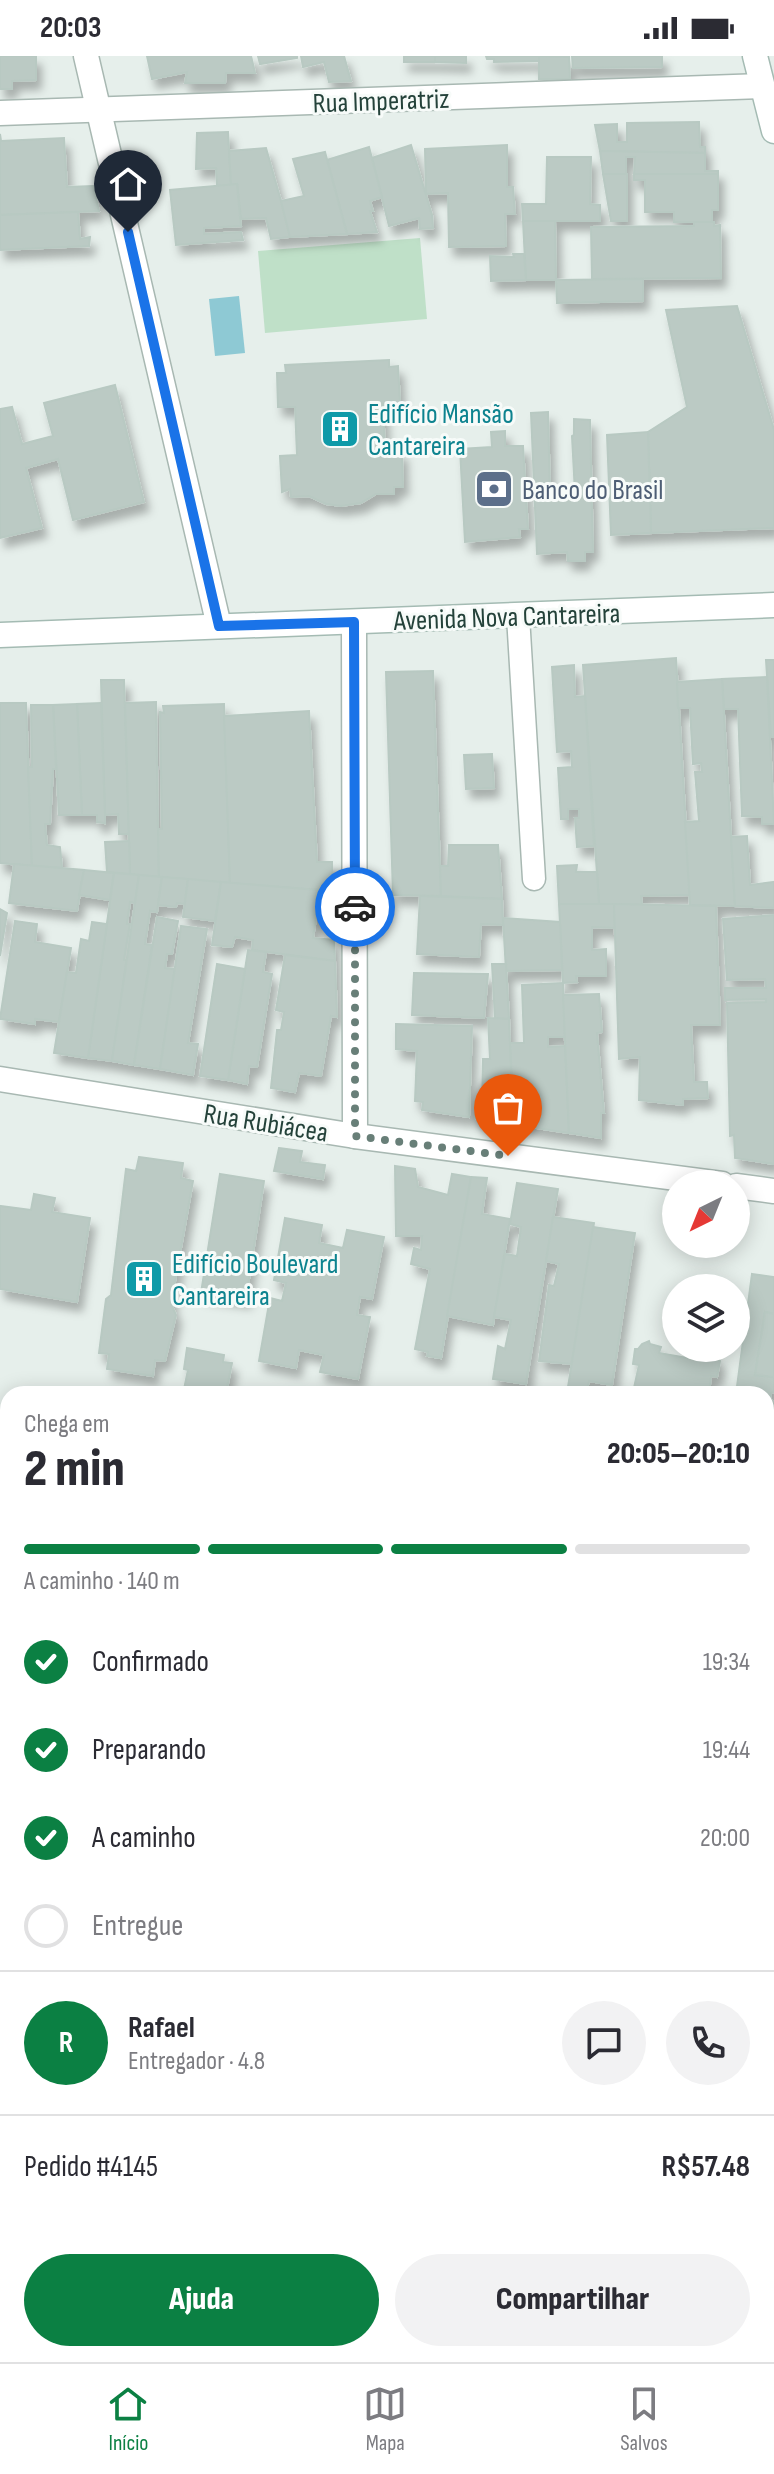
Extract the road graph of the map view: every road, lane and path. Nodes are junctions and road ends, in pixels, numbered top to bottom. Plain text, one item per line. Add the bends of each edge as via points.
1 (86, 56) edge
2 (755, 56) edge
3 (762, 86) junction
4 (100, 110) junction
5 (0, 113) edge
6 (774, 131) edge
7 (774, 605) edge
8 (518, 616) junction
9 (354, 622) junction
10 (219, 626) junction
11 (0, 635) edge
12 (534, 879) dead end
13 (0, 1079) edge
14 (355, 1136) junction
15 (662, 1176) edge
16 (750, 1188) edge
17 (774, 1191) edge

1 - 4 street
2 - 3 street
3 - 4 street, Rua Imperatriz
3 - 6 street
4 - 5 street, Rua Imperatriz
4 - 10 street
7 - 8 street, Avenida Nova Cantareira
8 - 9 street, Avenida Nova Cantareira
8 - 12 lane
9 - 10 street, Avenida Nova Cantareira
9 - 14 street
10 - 11 street, Avenida Nova Cantareira
13 - 14 street, Rua Rubiácea
14 - 15 street, Rua Rubiácea
16 - 17 street

